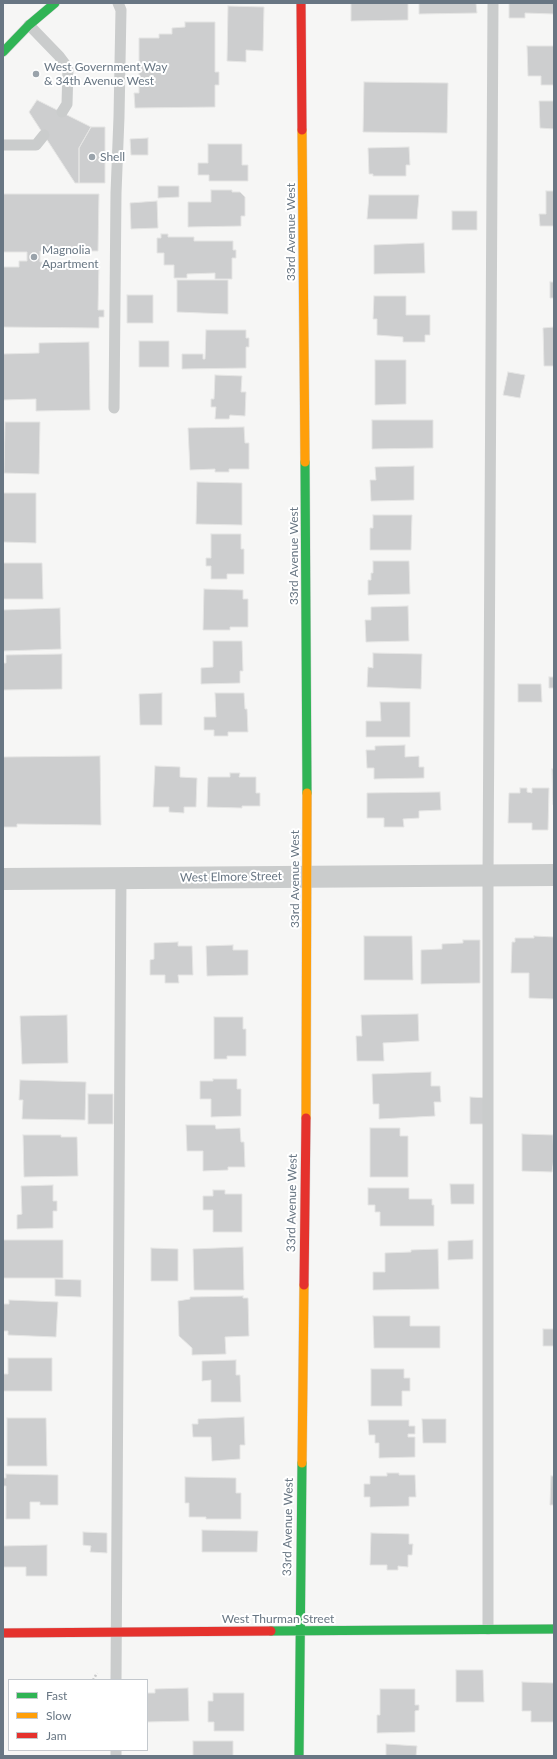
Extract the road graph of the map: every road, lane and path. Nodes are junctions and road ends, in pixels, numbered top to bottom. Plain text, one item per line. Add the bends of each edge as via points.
1 (55, 3) edge
2 (118, 3) edge
3 (302, 3) edge
4 (493, 3) edge
5 (28, 25) junction
6 (3, 52) edge
7 (62, 112) dead end
8 (44, 135) dead end
9 (3, 144) edge
10 (114, 408) dead end
11 (488, 875) junction
12 (554, 875) edge
13 (308, 876) junction
14 (121, 878) junction
15 (3, 879) edge
16 (488, 1629) junction
17 (554, 1629) edge
18 (299, 1631) junction
19 (3, 1632) edge
20 (116, 1632) junction
21 (116, 1679) edge
22 (299, 1756) edge

1 - 5 street
2 - 10 lane via 121,10
3 - 13 street, 33rd Avenue West
4 - 11 lane
5 - 6 street
5 - 7 lane via 68,68 67,104
8 - 9 lane via 36,145
11 - 12 street, West Elmore Street
11 - 13 street, West Elmore Street
11 - 16 lane
13 - 14 street, West Elmore Street
13 - 18 street, 33rd Avenue West
14 - 15 street, West Elmore Street
14 - 20 lane
16 - 17 street, West Thurman Street
16 - 18 street, West Thurman Street
18 - 20 street, West Thurman Street
18 - 22 street, 33rd Avenue West
19 - 20 street, West Thurman Street
20 - 21 lane

